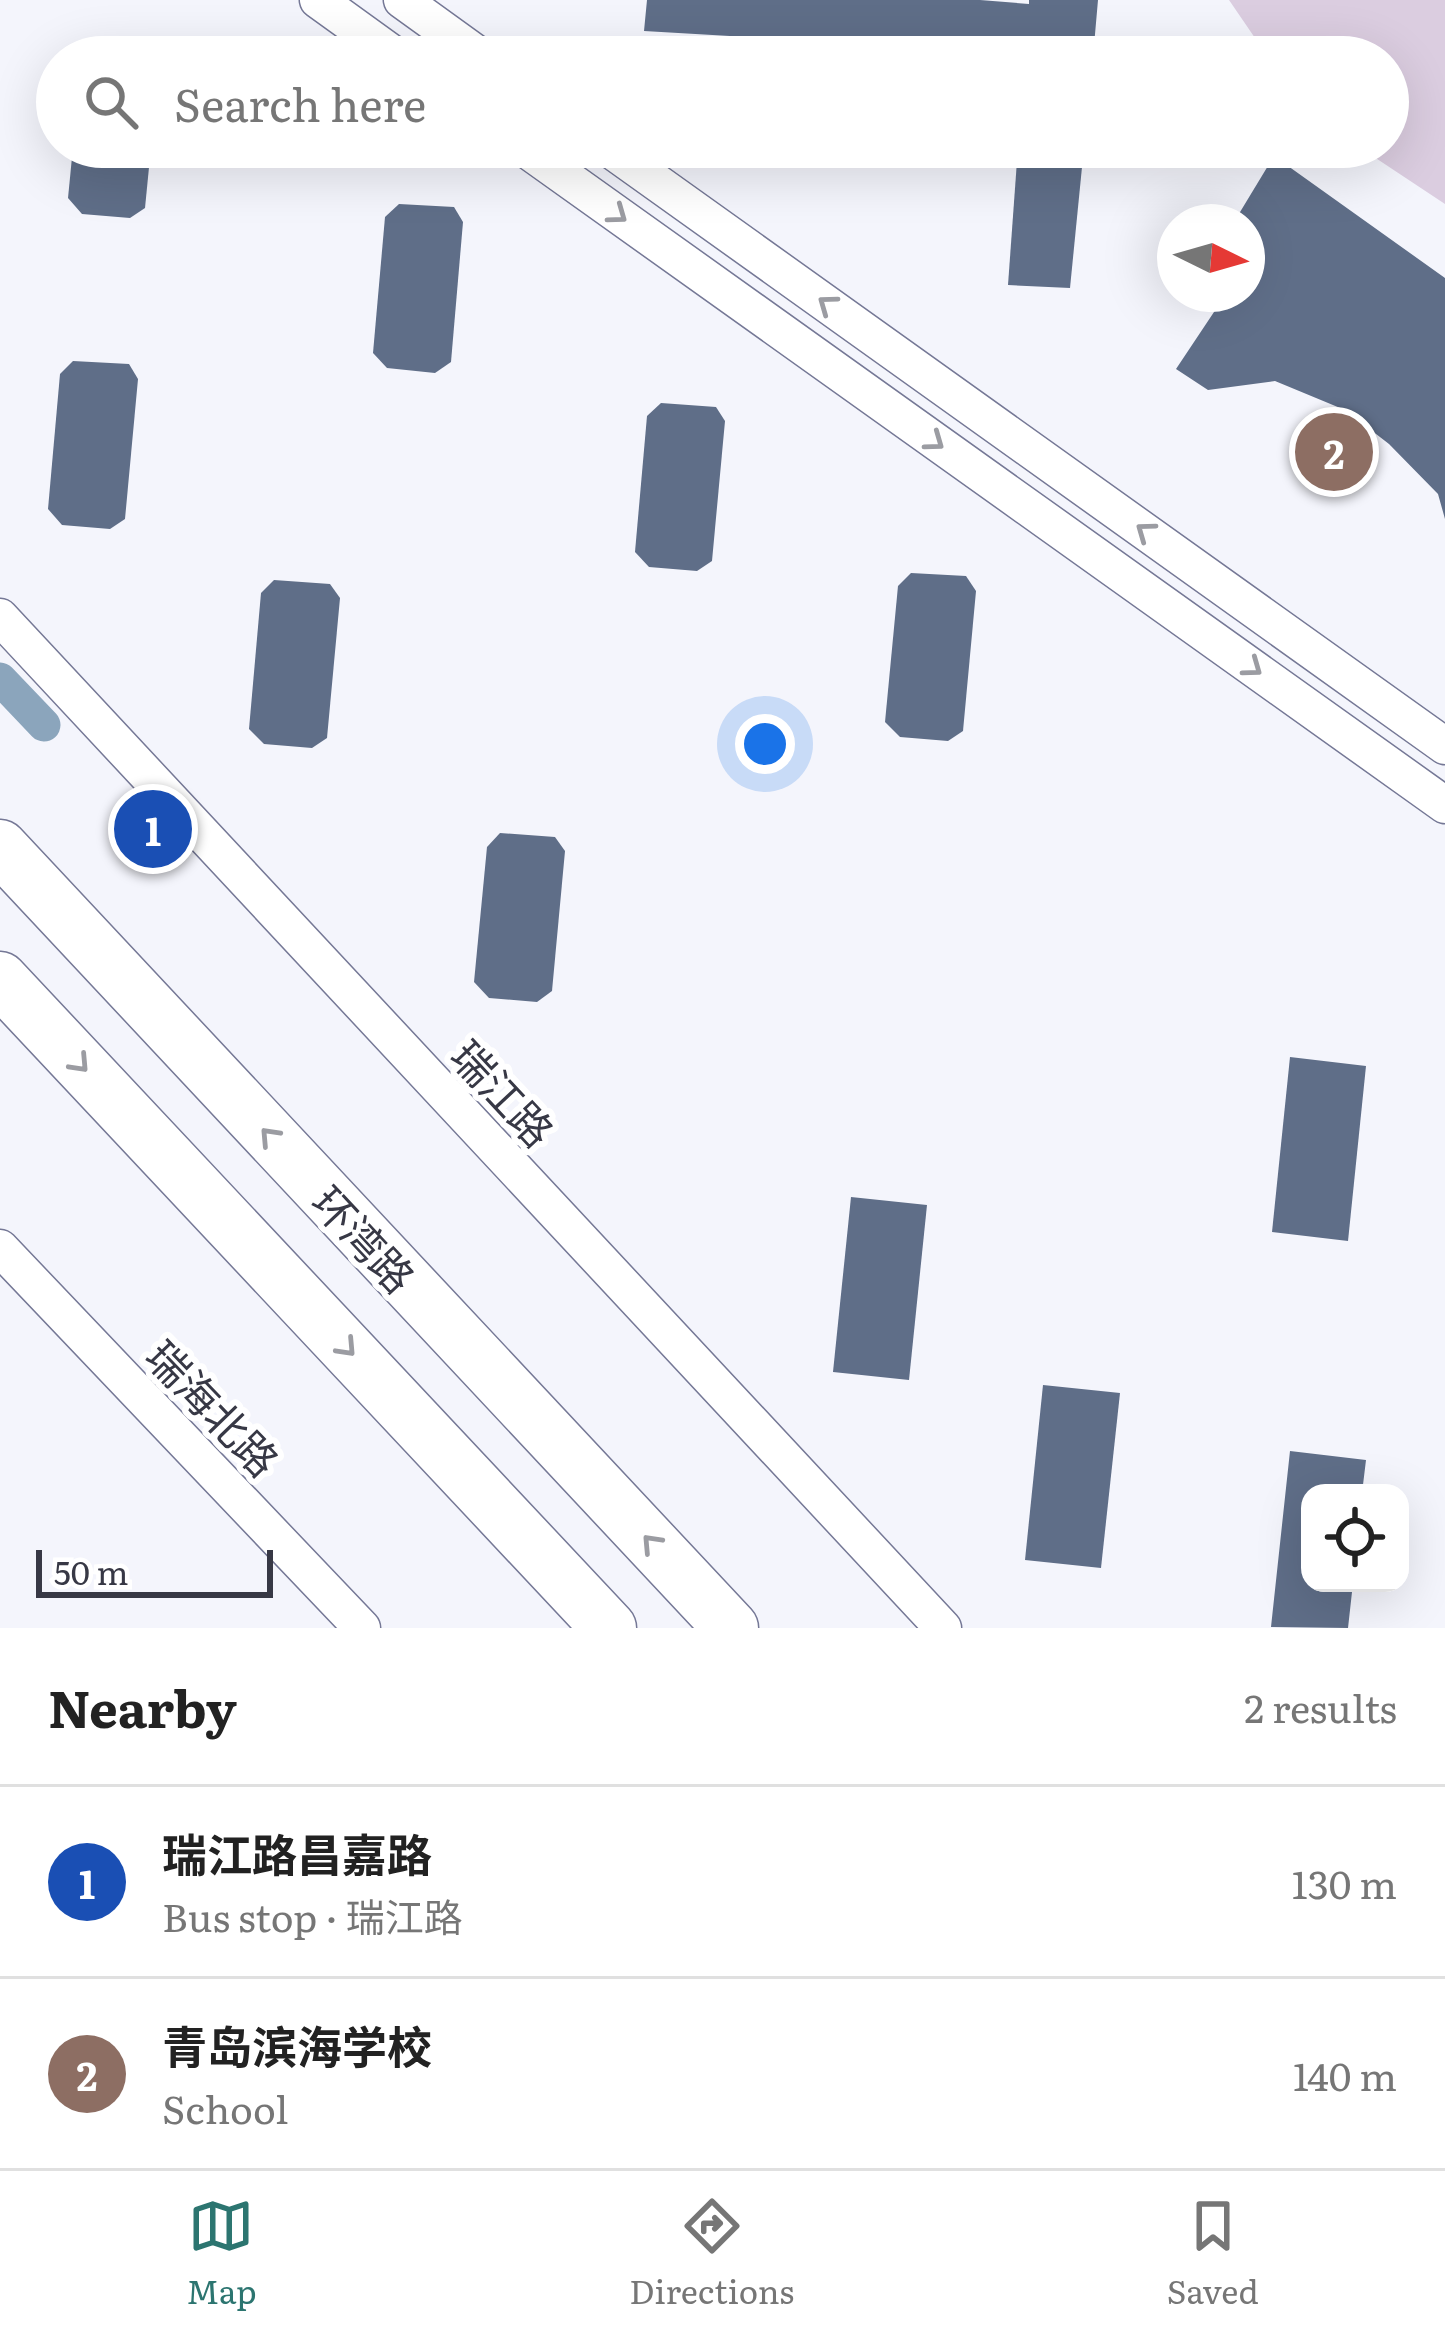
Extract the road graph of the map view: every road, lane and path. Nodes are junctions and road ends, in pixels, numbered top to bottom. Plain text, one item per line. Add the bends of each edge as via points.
1 (318, 0) edge
2 (402, 0) edge
3 (430, 11) edge
4 (368, 36) edge
5 (458, 36) edge
6 (552, 168) edge
7 (636, 168) edge
8 (0, 617) edge
9 (1445, 746) edge
10 (1445, 805) edge
11 (0, 848) edge
12 (0, 979) edge
13 (0, 1248) edge
14 (362, 1628) edge
15 (609, 1628) edge
16 (731, 1628) edge
17 (943, 1628) edge

1 - 4 street
2 - 3 street
3 - 5 street
6 -> 10 street
9 -> 7 street
8 - 17 street, 瑞江路
16 -> 11 highway, 环湾路
12 -> 15 highway
13 - 14 street, 瑞海北路

